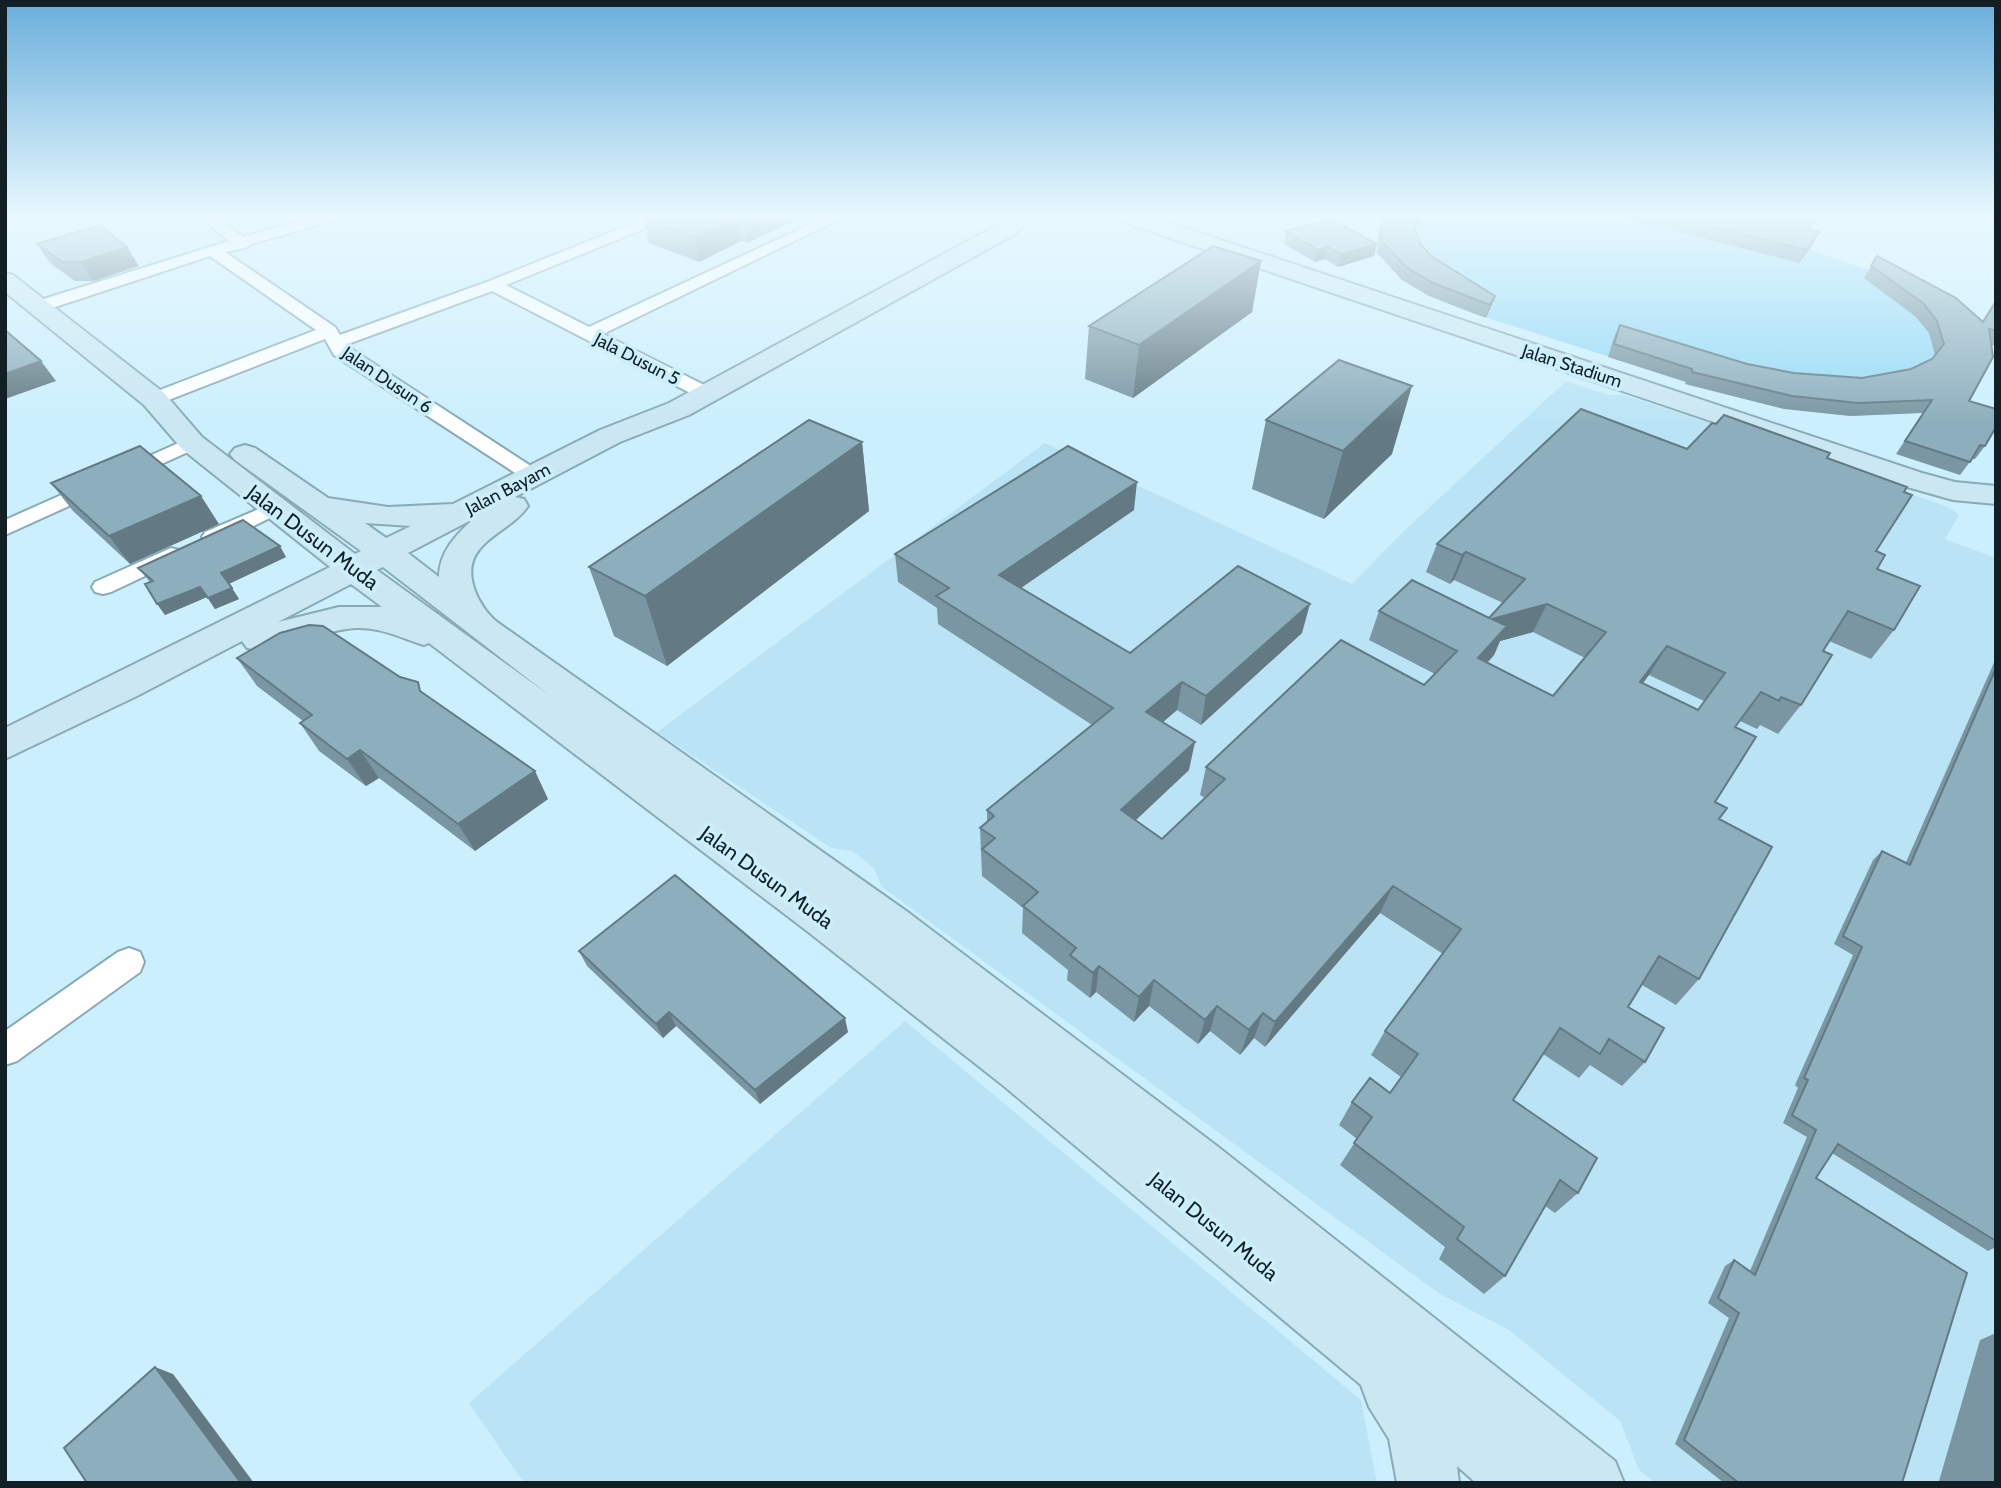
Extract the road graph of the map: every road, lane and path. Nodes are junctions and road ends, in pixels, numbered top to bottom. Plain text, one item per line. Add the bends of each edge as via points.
1 (12, 285) edge
2 (105, 285) edge
3 (261, 285) edge
4 (492, 285) edge
5 (493, 285) edge
6 (692, 285) edge
7 (901, 285) edge
8 (1332, 285) edge
9 (40, 306) junction
10 (589, 334) junction
11 (331, 337) junction
12 (707, 394) junction
13 (154, 399) junction
14 (192, 443) junction
15 (531, 486) junction
16 (1996, 495) edge
17 (482, 502) junction
18 (291, 510) junction
19 (5, 528) edge
20 (377, 566) junction
21 (103, 587) dead end
22 (472, 638) junction
23 (251, 642) junction
24 (184, 657) junction
25 (5, 745) edge
26 (5, 764) edge
27 (129, 962) dead end
28 (5, 1050) edge
29 (1343, 1332) junction
30 (1513, 1461) edge
31 (1428, 1483) edge
32 (1593, 1483) edge

1 - 9 main road, Jalan Dusun Muda
2 - 9 street
3 - 11 street, Jalan Dusun 6
4 - 11 street
5 - 10 street, Jala Dusun 5
6 - 10 street
7 - 12 main road
8 - 16 main road, Jalan Stadium via 1911,479
9 - 13 main road, Jalan Dusun Muda
10 - 12 street, Jala Dusun 5
11 - 13 street
11 - 15 street, Jalan Dusun 6 via 341,351
12 - 15 main road via 626,444
13 - 14 main road, Jalan Dusun Muda
13 - 18 main road via 222,438
14 - 18 main road, Jalan Dusun Muda
14 - 19 street
15 - 17 main road, Jalan Bayam
15 - 20 main road
15 - 22 main road via 476,533 456,559 456,590
17 - 18 main road via 407,518
17 - 20 main road, Jalan Bayam
18 - 20 main road, Jalan Dusun Muda
18 - 21 street
18 - 24 main road via 307,555 299,572
20 - 22 main road, Jalan Dusun Muda
20 - 23 main road
20 - 24 main road, Jalan Bayam
22 - 23 main road via 367,616
22 - 29 main road, Jalan Dusun Muda via 1022,1071
22 - 30 main road via 893,926 1199,1164
23 - 26 main road via 138,702
24 - 25 main road, Jalan Bayam
27 - 28 street
29 - 30 main road, Jalan Dusun Muda
29 - 31 main road via 1413,1419
30 - 32 main road

